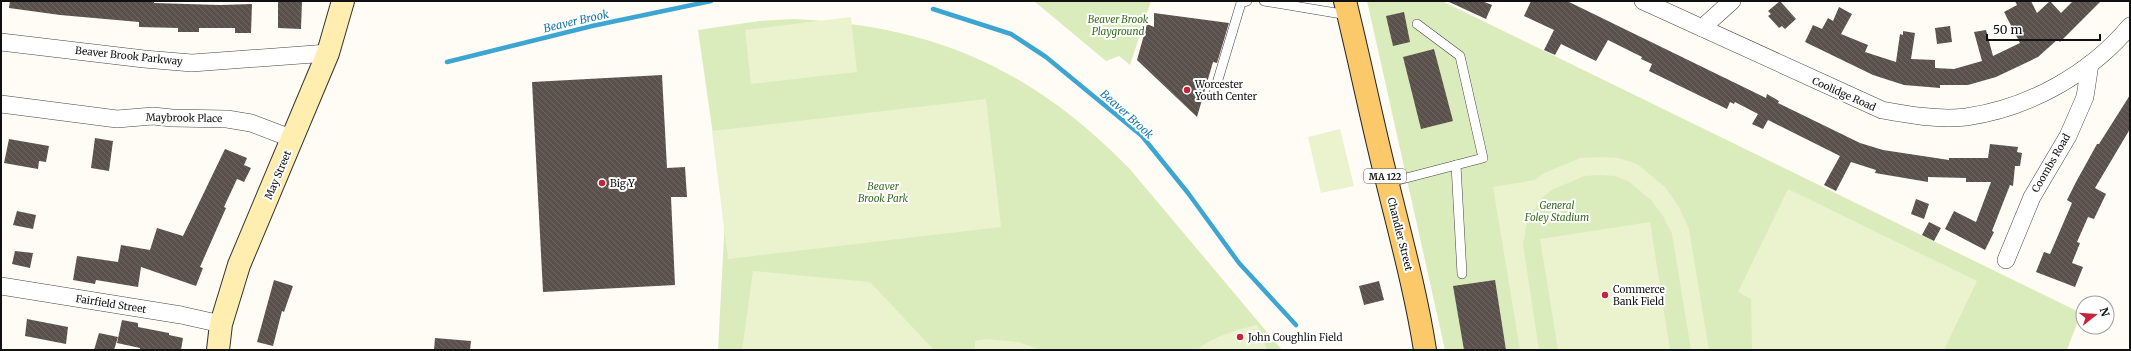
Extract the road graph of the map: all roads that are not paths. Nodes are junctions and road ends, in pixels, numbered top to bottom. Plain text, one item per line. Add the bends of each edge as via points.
1 (343, 1) edge
2 (1247, 1) edge
3 (1264, 1) edge
4 (1644, 1) edge
5 (1732, 1) edge
6 (1347, 8) edge
7 (1417, 24) dead end
8 (2130, 26) edge
9 (1702, 28) junction
10 (1, 42) edge
11 (328, 53) junction
12 (2090, 64) junction
13 (1214, 93) dead end
14 (1, 104) edge
15 (293, 138) junction
16 (1456, 165) junction
17 (1387, 183) junction
18 (2006, 260) dead end
19 (1462, 274) dead end
20 (1, 286) edge
21 (221, 324) junction
22 (218, 350) edge
23 (1425, 350) edge

1 - 11 street, May Street
2 - 13 lane via 1240,3
3 - 6 lane
4 - 9 street, Coolidge Road
5 - 9 street
6 - 17 main road, Chandler Street / MA 122
7 - 16 lane via 1460,56 1483,158
8 - 12 street, Coolidge Road
9 - 12 street, Coolidge Road via 1882,110 1922,117 1965,117 2002,109 2039,95 2071,78
10 - 11 street, Beaver Brook Parkway via 192,63
11 - 15 street, May Street
12 - 18 street, Coombs Road via 2085,97 2068,136 2032,197
14 - 15 street, Maybrook Place via 117,119 153,116 227,119 251,123
15 - 21 street, May Street via 239,265
16 - 17 lane
16 - 19 lane
17 - 23 main road, Chandler Street / MA 122 via 1413,286
20 - 21 street, Fairfield Street
21 - 22 street, May Street

